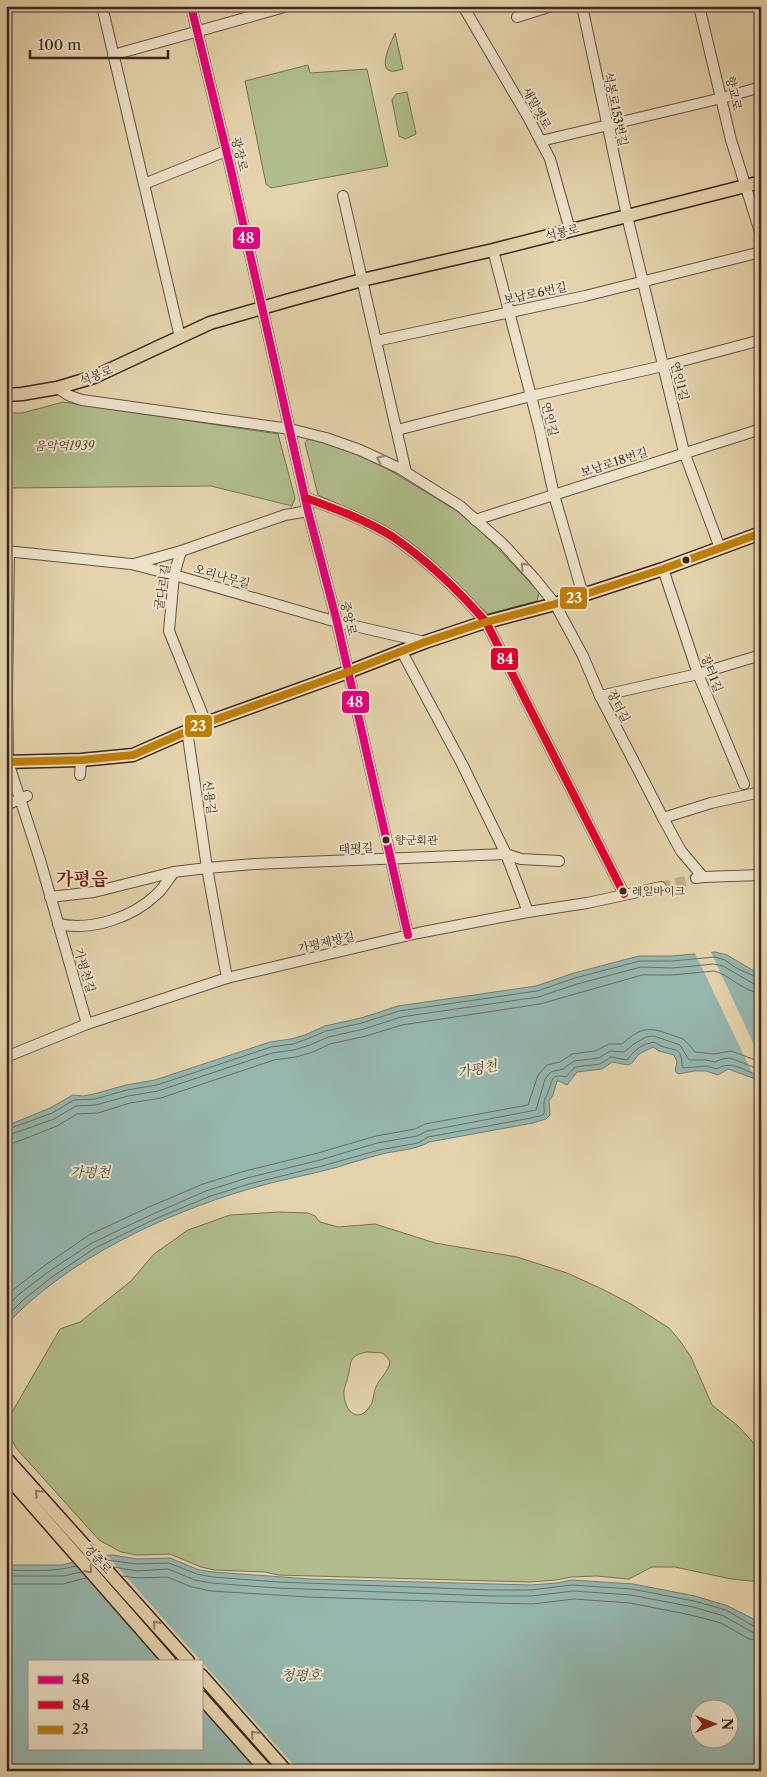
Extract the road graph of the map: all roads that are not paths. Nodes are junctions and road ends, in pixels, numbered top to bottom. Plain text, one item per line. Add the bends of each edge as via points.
1 (102, 6) edge
2 (191, 6) edge
3 (288, 6) edge
4 (462, 6) edge
5 (552, 6) edge
6 (582, 6) edge
7 (699, 6) edge
8 (517, 17) dead end
9 (197, 32) junction
10 (113, 55) junction
11 (761, 87) edge
12 (722, 98) junction
13 (607, 126) junction
14 (541, 141) junction
15 (226, 151) junction
16 (761, 182) edge
17 (144, 184) junction
18 (744, 186) junction
19 (343, 196) dead end
20 (627, 216) junction
21 (570, 230) junction
22 (761, 235) edge
23 (493, 250) junction
24 (761, 252) edge
25 (362, 280) junction
26 (643, 282) junction
27 (262, 308) junction
28 (509, 311) junction
29 (180, 337) junction
30 (761, 340) edge
31 (376, 342) junction
32 (663, 366) junction
33 (57, 388) junction
34 (6, 394) edge
35 (531, 396) junction
36 (290, 429) junction
37 (761, 429) edge
38 (397, 430) junction
39 (684, 452) junction
40 (406, 472) junction
41 (554, 495) junction
42 (306, 498) junction
43 (308, 511) junction
44 (476, 520) junction
45 (761, 533) edge
46 (720, 548) junction
47 (181, 550) junction
48 (8, 551) edge
49 (131, 564) junction
50 (663, 569) junction
51 (174, 575) junction
52 (583, 595) junction
53 (555, 604) junction
54 (337, 622) junction
55 (486, 622) junction
56 (7, 635) edge
57 (425, 642) junction
58 (402, 652) junction
59 (761, 655) edge
60 (348, 672) junction
61 (698, 674) junction
62 (600, 696) junction
63 (206, 723) junction
64 (187, 730) junction
65 (80, 760) junction
66 (7, 762) edge
67 (80, 775) dead end
68 (744, 784) dead end
69 (761, 792) edge
70 (24, 797) junction
71 (6, 805) edge
72 (664, 818) junction
73 (506, 854) junction
74 (391, 858) junction
75 (559, 861) dead end
76 (208, 868) junction
77 (174, 872) junction
78 (761, 875) edge
79 (661, 888) tunnel mouth
80 (624, 894) junction
81 (50, 897) junction
82 (528, 912) junction
83 (58, 924) junction
84 (408, 935) junction
85 (227, 978) junction
86 (87, 1024) junction
87 (6, 1057) edge
88 (7, 1465) edge
89 (168, 1660) edge
90 (187, 1660) edge
91 (202, 1676) edge
92 (202, 1698) edge
93 (267, 1771) edge
94 (286, 1771) edge

1 - 10 street
2 - 9 street, 광장로
3 - 9 street
4 - 14 street, 새말옛로
5 - 8 street
6 - 13 street, 석봉로153번길
7 - 12 street, 향교로
9 - 10 street
9 - 15 street, 광장로
10 - 17 street
11 - 12 street
12 - 13 street
12 - 18 street, 향교로
13 - 14 street
13 - 20 street, 석봉로153번길
14 - 21 street, 새말옛로 via 554,171
15 - 17 street
15 - 27 street, 광장로
16 - 18 main road, 석봉로
17 - 29 street
18 - 20 main road, 석봉로
18 - 22 street, 향교로
19 - 25 street
20 - 21 main road, 석봉로
20 - 26 street, 연인1길
21 - 23 main road, 석봉로
23 - 25 main road, 석봉로
23 - 28 street, 연인길
24 - 26 street, 보납로6번길
25 - 27 main road, 석봉로
25 - 31 street
26 - 28 street, 보납로6번길
26 - 32 street, 연인1길
27 - 29 main road, 석봉로 via 210,323
27 - 36 street, 중앙로
28 - 31 street, 보납로6번길
28 - 35 street, 연인길
29 - 33 main road, 석봉로 via 100,374
30 - 32 street
31 - 38 street
32 - 35 street
32 - 39 street, 연인1길
33 - 34 main road, 석봉로
33 - 36 street, 장터길 via 82,400
35 - 38 street
35 - 41 street, 연인길
40 -> 36 street, 장터길 via 360,450
36 - 42 street, 중앙로
37 - 39 street, 보납로18번길
38 - 40 street
39 - 41 street, 보납로18번길
39 - 46 street, 연인1길
40 - 44 street, 장터길
41 - 44 street, 보납로18번길
41 - 52 street, 연인길
42 - 43 street, 중앙로
42 - 55 street via 338,509 393,537 445,579
43 - 47 street, 굴다리길 via 285,515
43 - 54 street, 중앙로
53 -> 44 street, 장터길 via 503,544
45 - 46 main road
46 - 50 main road
47 - 49 street
47 - 51 street, 굴다리길
48 - 49 street, 오리나무길
48 - 56 street, 오리나무길
49 - 51 street, 오리나무길
50 - 52 main road
50 - 61 street, 장터1길
51 - 54 street, 오리나무길
51 - 63 street, 굴다리길 via 169,631
52 - 53 main road
53 - 55 main road
53 - 62 street, 장터길
54 - 57 street, 오리나무길
54 - 60 street, 중앙로
55 - 57 main road
55 - 80 street
56 - 66 street, 오리나무길
57 - 58 main road
58 - 60 main road
58 - 73 street
59 - 61 street
60 - 63 main road
60 - 74 street, 중앙로
61 - 62 street
61 - 68 street, 장터1길
62 - 72 street, 장터길
63 - 64 main road
64 - 65 main road via 133,755
64 - 76 street, 신용길
65 - 66 main road
65 - 67 street
66 - 70 street, 가평천길
69 - 72 street
70 - 71 street
70 - 81 street, 가평천길
72 - 78 street via 699,877
73 - 74 street, 태평길
73 - 75 street, 태평길 via 521,859
73 - 82 street
74 - 76 street, 태평길
74 - 84 street, 중앙로
76 - 77 street
76 - 85 street, 신용길
77 - 81 street via 94,892
77 - 83 street via 157,894 128,914 89,925
79 - 80 street, 가평제방길
80 - 82 street, 가평제방길
81 - 83 street, 가평천길
82 - 84 street, 가평제방길
83 - 86 street, 가평천길
84 - 85 street, 가평제방길
85 - 86 street, 가평제방길
86 - 87 street, 가평제방길
88 -> 89 main road, 경춘로 via 57,1534
90 -> 88 main road, 경춘로 via 66,1523
94 -> 91 main road
92 - 93 main road

